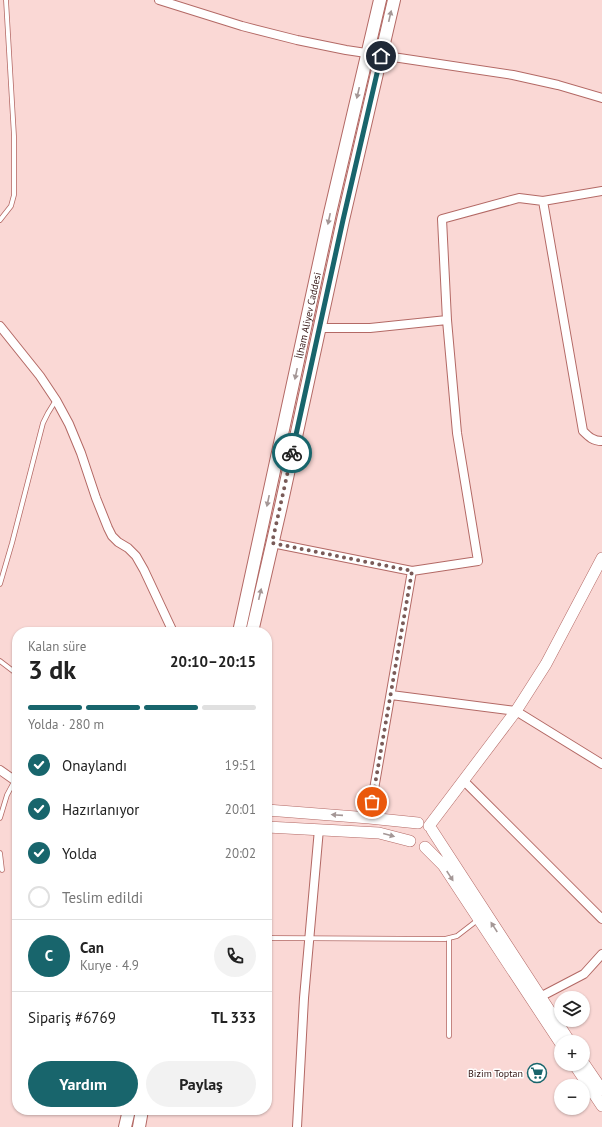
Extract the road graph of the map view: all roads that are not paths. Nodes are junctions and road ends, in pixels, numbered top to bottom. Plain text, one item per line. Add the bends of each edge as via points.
1 (6, 0) edge
2 (159, 0) edge
3 (380, 0) edge
4 (394, 0) edge
5 (367, 53) junction
6 (381, 56) junction
7 (602, 98) edge
8 (602, 191) edge
9 (543, 201) junction
10 (0, 220) edge
11 (446, 320) junction
12 (0, 326) edge
13 (319, 328) junction
14 (56, 400) junction
15 (602, 441) edge
16 (272, 543) junction
17 (602, 558) edge
18 (412, 571) junction
19 (0, 584) edge
20 (171, 627) edge
21 (240, 627) edge
22 (253, 627) edge
23 (0, 661) edge
24 (12, 670) edge
25 (391, 695) junction
26 (516, 712) junction
27 (601, 761) edge
28 (0, 770) edge
29 (12, 778) edge
30 (464, 781) junction
31 (12, 788) edge
32 (272, 810) edge
33 (0, 818) edge
34 (369, 818) junction
35 (418, 823) junction
36 (272, 827) edge
37 (431, 828) junction
38 (319, 829) junction
39 (410, 841) junction
40 (425, 847) junction
41 (0, 853) edge
42 (2, 870) dead end
43 (479, 919) junction
44 (602, 919) edge
45 (272, 938) edge
46 (309, 938) junction
47 (449, 938) junction
48 (602, 954) edge
49 (540, 997) junction
50 (555, 1035) edge
51 (565, 1035) edge
52 (449, 1036) dead end
53 (579, 1071) edge
54 (589, 1071) edge
55 (602, 1090) edge
56 (602, 1106) edge
57 (128, 1115) edge
58 (141, 1115) edge
59 (125, 1127) edge
60 (139, 1127) edge
61 (297, 1127) edge

1 - 10 lane via 14,136 14,195 11,206
2 - 5 street via 269,33
3 - 5 main road, İlham Aliyev Caddesi
6 -> 4 main road, İlham Aliyev Caddesi
5 - 6 street
5 -> 21 main road, İlham Aliyev Caddesi
6 - 7 street via 512,75
6 - 13 main road, İlham Aliyev Caddesi
8 - 9 street
9 - 11 street via 519,198 442,219
9 - 15 street via 583,431 588,437
11 - 13 street via 370,328
11 - 18 street via 457,432 478,561
12 - 14 street
13 - 16 main road, İlham Aliyev Caddesi
14 - 19 lane via 43,423
14 - 20 street via 74,436 112,536 136,556
16 - 18 street
22 -> 16 main road, İlham Aliyev Caddesi
17 - 26 street via 546,664
18 - 25 street
23 - 24 lane
25 - 26 street
25 - 34 street
26 - 27 street
26 - 30 street
28 - 29 street
30 - 37 street
30 - 44 street
31 - 33 lane
34 -> 32 street
34 - 35 street
35 - 37 street
35 - 39 street via 409,830
36 - 38 street
37 - 40 street via 432,838
49 -> 37 street
38 -> 39 street via 379,832
38 - 46 street
39 - 40 street via 417,847
40 -> 43 street via 443,864
41 - 42 lane
43 - 47 lane via 457,936
43 - 50 street
45 - 46 lane
46 - 47 lane
46 - 61 street
47 - 52 lane
48 - 49 street via 584,974
49 - 51 street
53 - 56 street
54 - 55 street
57 - 59 main road
58 - 60 main road

